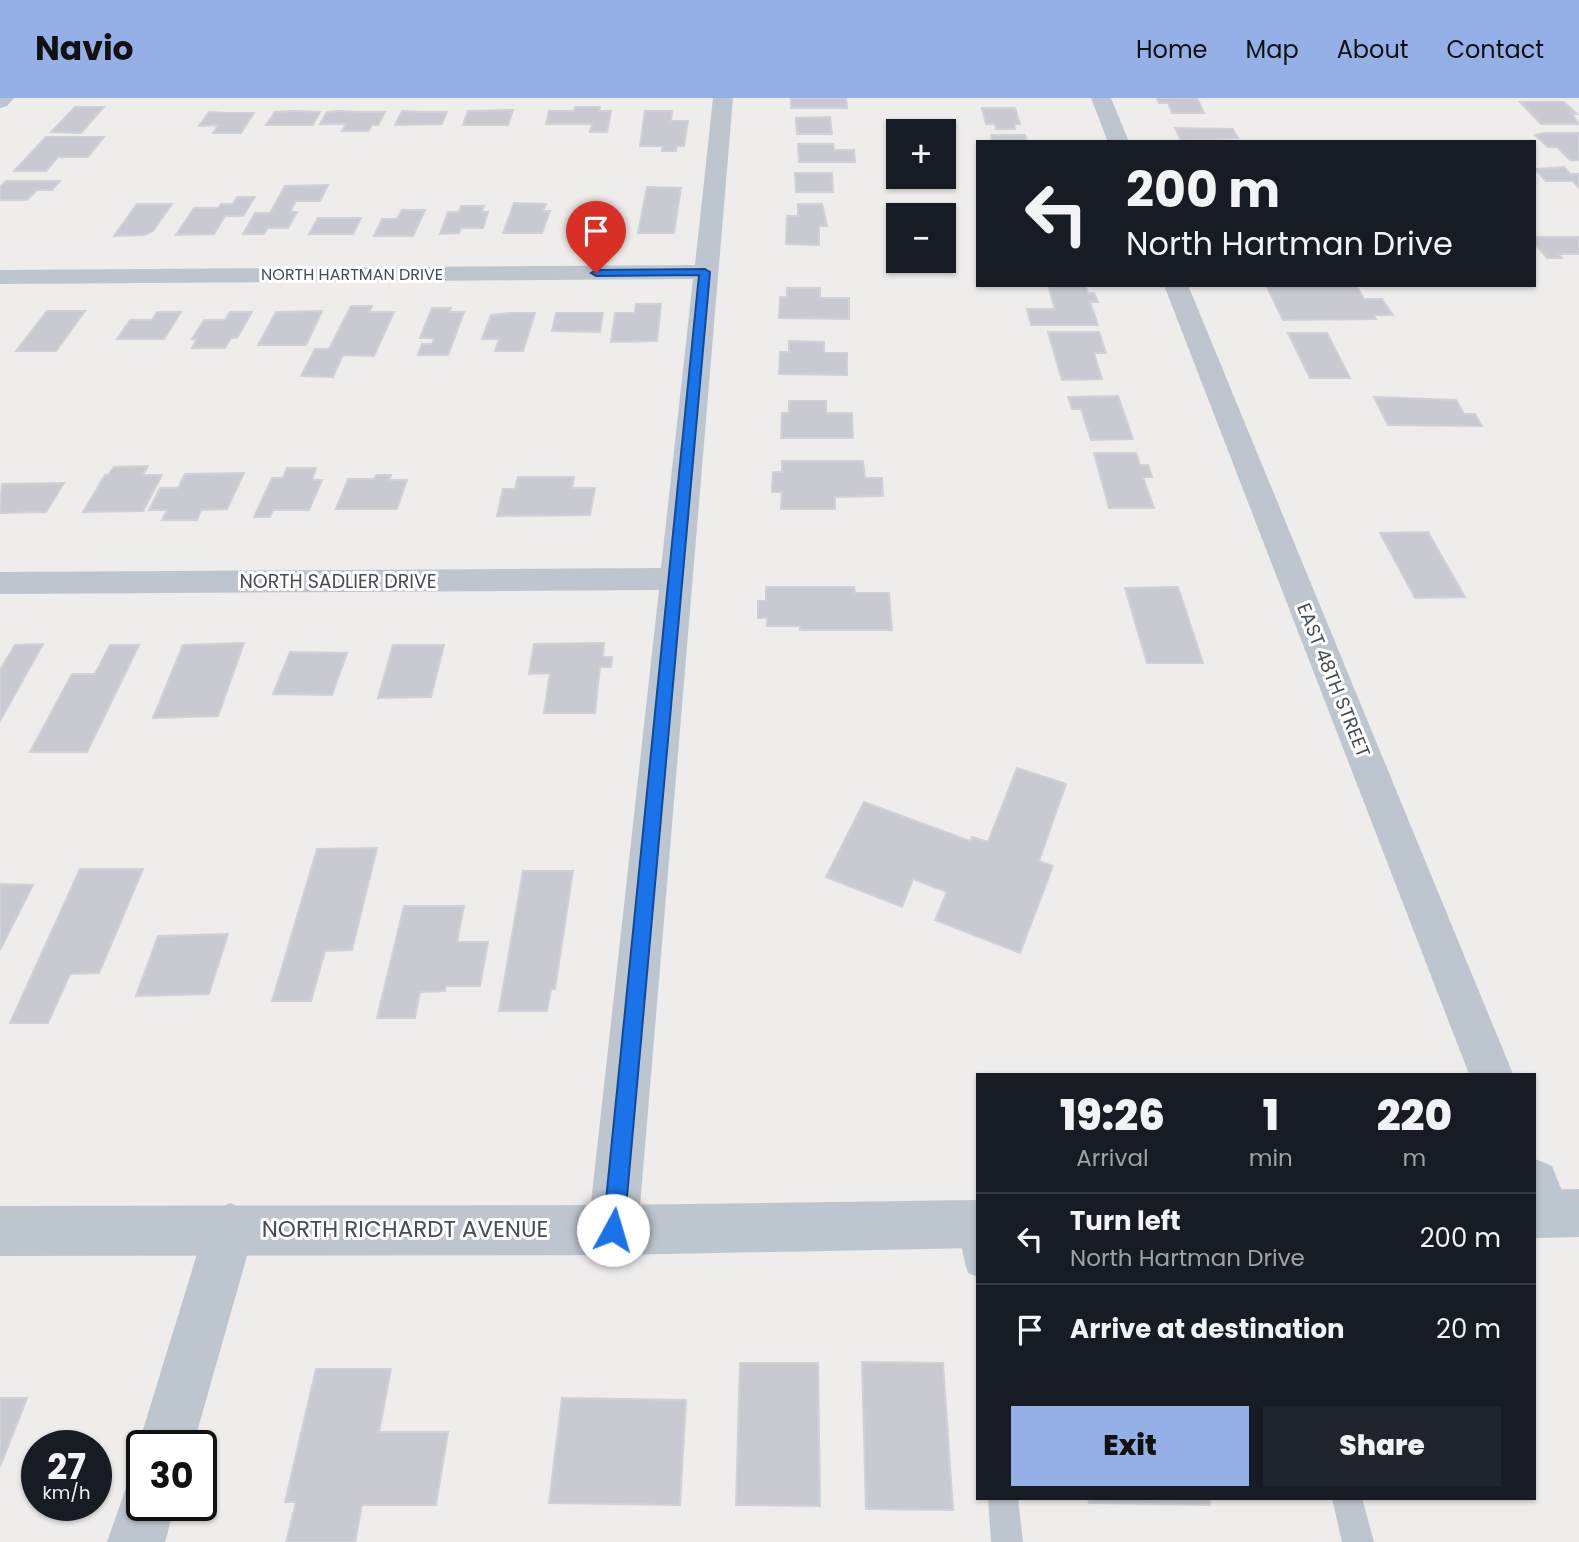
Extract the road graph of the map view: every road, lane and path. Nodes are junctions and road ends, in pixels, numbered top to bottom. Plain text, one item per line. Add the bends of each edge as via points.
1 (4, 98) edge
2 (723, 98) edge
3 (1101, 98) edge
4 (0, 102) edge
5 (1118, 140) edge
6 (705, 272) junction
7 (0, 277) edge
8 (1177, 287) edge
9 (677, 579) junction
10 (0, 583) edge
11 (1492, 1073) edge
12 (230, 1228) junction
13 (613, 1230) junction
14 (0, 1231) edge
15 (976, 1237) edge
16 (170, 1430) edge
17 (1003, 1500) edge
18 (1348, 1500) edge
19 (142, 1521) edge
20 (136, 1542) edge
21 (1007, 1542) edge
22 (1359, 1542) edge

1 - 4 street
2 - 6 street
3 - 5 street
6 - 7 street, NORTH HARTMAN DRIVE
6 - 9 street
8 - 11 street, EAST 48TH STREET
9 - 10 street, NORTH SADLIER DRIVE
9 - 13 street
12 - 13 street, NORTH RICHARDT AVENUE
12 - 14 street, NORTH RICHARDT AVENUE
12 - 16 street
13 - 15 street, NORTH RICHARDT AVENUE
17 - 21 lane
18 - 22 lane
19 - 20 street

